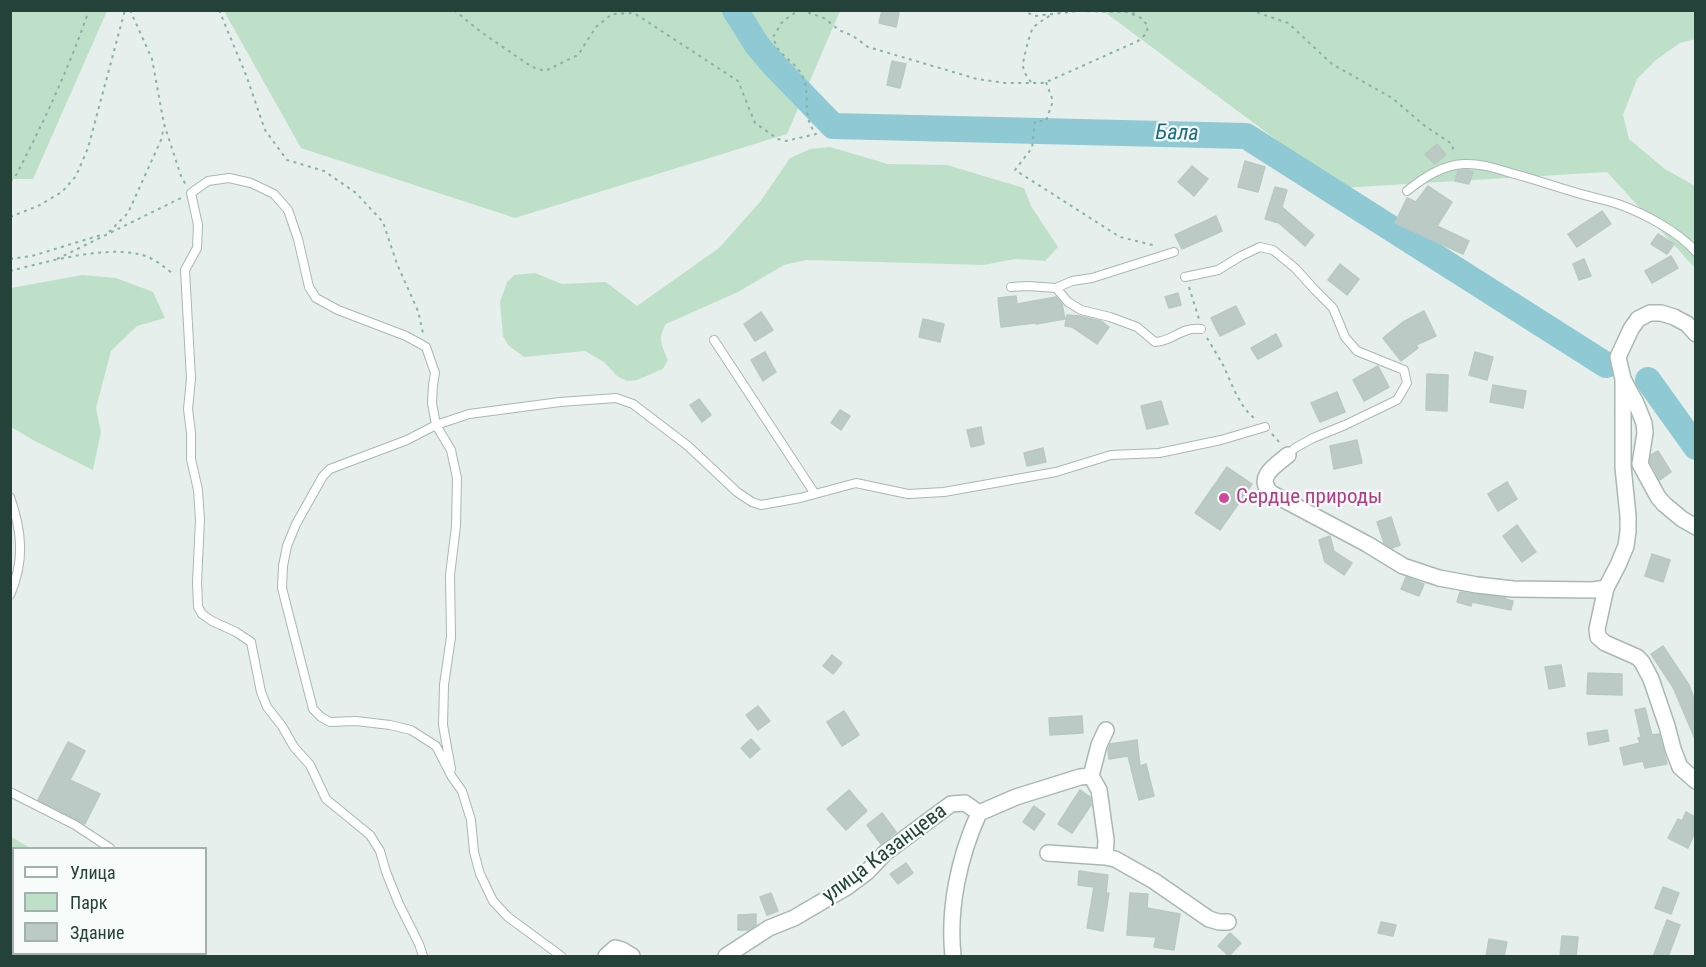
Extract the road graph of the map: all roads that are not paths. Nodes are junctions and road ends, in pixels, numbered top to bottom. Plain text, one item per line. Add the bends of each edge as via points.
1 (1407, 191) dead end
2 (1174, 252) road end
3 (1695, 252) edge
4 (1185, 277) road end
5 (1011, 287) dead end
6 (1056, 288) junction
7 (1201, 328) road end
8 (1695, 333) edge
9 (714, 340) dead end
10 (1623, 379) junction
11 (436, 425) junction
12 (1265, 427) road end
13 (1288, 455) joint
14 (815, 494) junction
15 (10, 496) edge
16 (1695, 527) edge
17 (1606, 588) junction
18 (10, 595) edge
19 (1106, 730) dead end
20 (1091, 776) junction
21 (452, 777) junction
22 (1695, 781) edge
23 (10, 792) edge
24 (979, 813) junction
25 (107, 847) edge
26 (1048, 853) dead end
27 (1105, 857) junction
28 (1228, 922) dead end
29 (423, 957) edge
30 (561, 957) edge
31 (606, 957) edge
32 (632, 957) edge
33 (726, 957) edge
34 (953, 957) edge

1 - 3 lane via 1439,170 1456,165 1501,169 1636,212 1673,232
2 - 6 lane
4 - 13 lane via 1218,270 1260,247 1273,250 1333,308 1345,337 1357,351 1404,370 1407,383 1397,400 1313,438
5 - 6 lane
6 - 7 lane via 1081,310 1137,327 1155,342 1164,342 1190,328
8 - 10 street via 1687,324 1661,313 1638,319 1618,357
9 - 14 lane
10 - 16 street via 1644,423 1640,464 1664,504
10 - 17 street via 1628,531 1626,546
11 - 14 lane via 469,414 616,398 633,404 688,446 752,502 761,505
11 - 21 lane via 451,450 457,488 443,725
11 - 21 lane via 330,469 323,476 287,546 282,588 313,709 330,722 356,721 411,730 436,746
11 - 29 lane via 432,402 435,373 426,347 316,298 309,287 288,210 274,194 229,178 208,181 191,193 198,225 197,248 185,270 191,459 200,520 198,607 212,621 250,642 267,707 310,765 326,799 370,835 380,851 394,894
12 - 14 lane via 1159,453 1111,456 1056,472 944,492 908,494 856,483
13 - 17 street via 1265,479 1265,488 1271,494 1403,566 1439,578 1513,589
15 - 18 lane via 18,519 21,557
17 - 22 street via 1598,637 1642,662 1680,767
19 - 20 street
20 - 24 street via 1016,797
20 - 27 street via 1099,790
21 - 30 lane via 462,791 480,874 493,901 507,917
23 - 25 lane via 75,825
24 - 33 street, улица Казанцева via 965,803 951,804 847,887 769,928
24 - 34 street, улица Казанцева via 968,836 956,888
26 - 27 street
27 - 28 street via 1145,876 1209,919
31 - 32 street via 615,948

